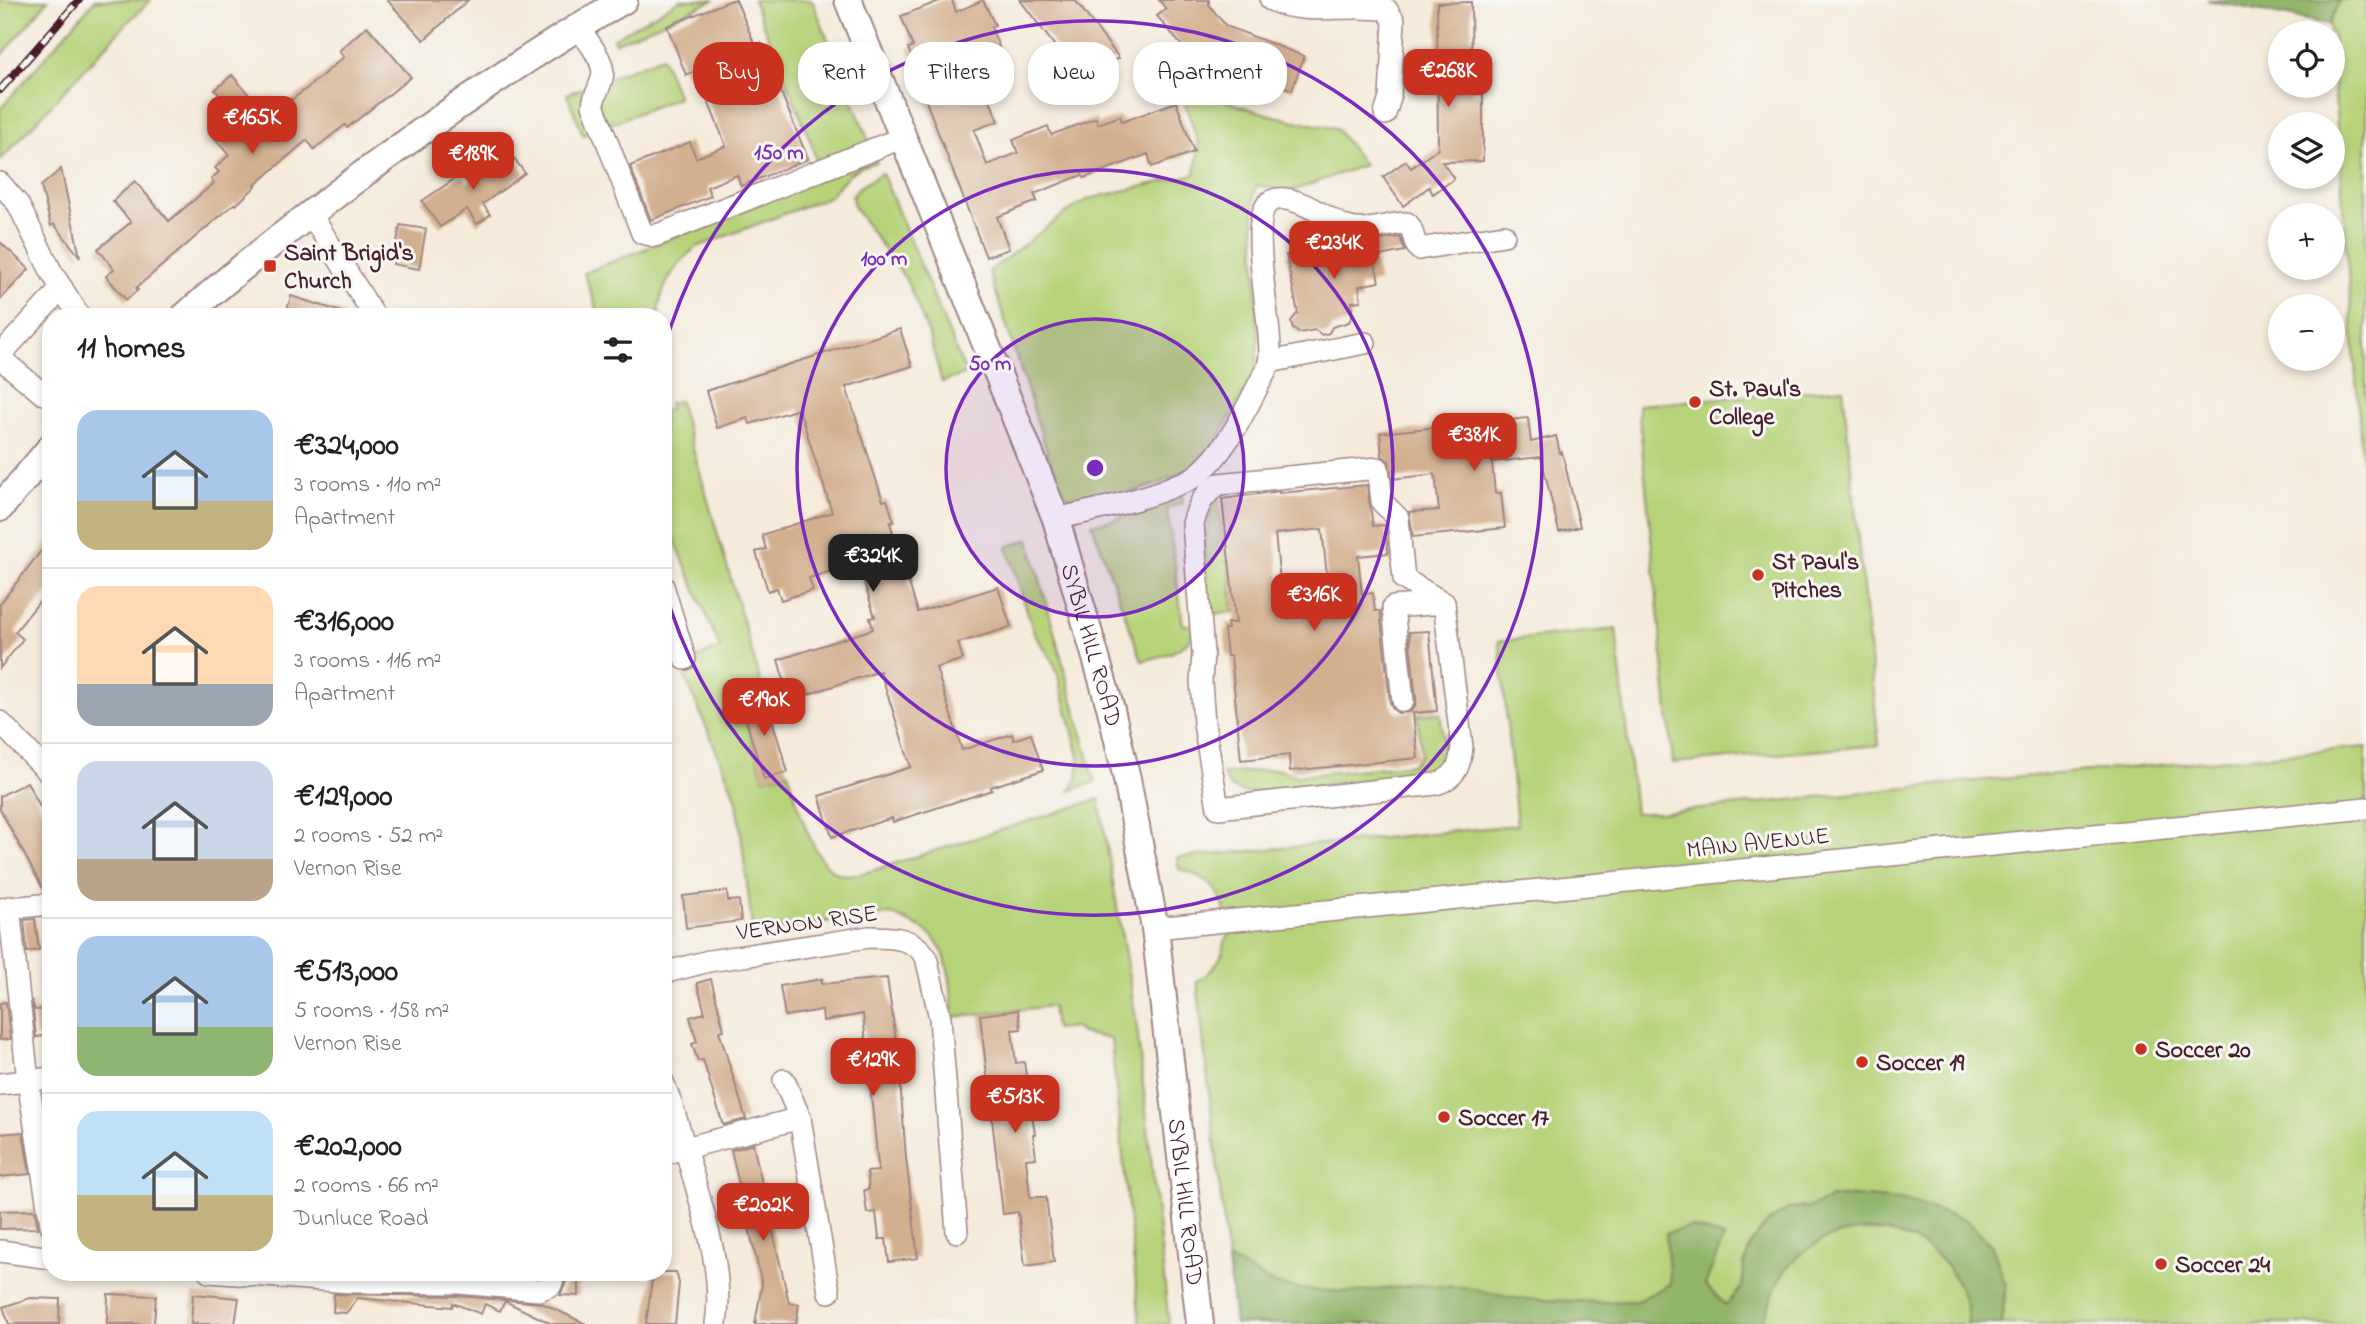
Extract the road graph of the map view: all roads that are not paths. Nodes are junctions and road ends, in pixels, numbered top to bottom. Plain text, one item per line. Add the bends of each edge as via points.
1 (624, 0) edge
2 (848, 0) edge
3 (1271, 0) edge
4 (579, 27) junction
5 (1385, 114) dead end
6 (904, 137) junction
7 (0, 183) edge
8 (310, 213) junction
9 (1504, 235) dead end
10 (62, 288) junction
11 (44, 308) edge
12 (74, 308) edge
13 (194, 308) edge
14 (369, 308) edge
15 (42, 310) edge
16 (1365, 343) dead end
17 (0, 356) edge
18 (1269, 362) junction
19 (42, 393) edge
20 (42, 458) edge
21 (0, 508) edge
22 (1056, 519) junction
23 (1444, 603) junction
24 (672, 621) edge
25 (685, 659) dead end
26 (1403, 701) dead end
27 (0, 722) edge
28 (42, 766) edge
29 (2366, 808) edge
30 (42, 905) edge
31 (4, 908) edge
32 (1155, 928) junction
33 (672, 970) edge
34 (42, 1079) edge
35 (784, 1080) dead end
36 (28, 1081) junction
37 (0, 1084) edge
38 (672, 1109) edge
39 (800, 1118) junction
40 (685, 1147) junction
41 (672, 1151) edge
42 (42, 1169) edge
43 (957, 1232) dead end
44 (0, 1243) edge
45 (42, 1248) edge
46 (0, 1251) edge
47 (42, 1257) edge
48 (337, 1281) edge
49 (553, 1281) edge
50 (829, 1292) dead end
51 (716, 1324) edge
52 (1200, 1324) edge

1 - 4 main road
2 - 6 main road, SYBIL HILL ROAD
3 - 5 street via 1316,9 1387,10 1394,22
4 - 6 street via 603,66 593,105 642,233 655,236
4 - 8 main road via 440,117
6 - 22 main road, SYBIL HILL ROAD
7 - 10 street via 18,204
8 - 13 main road
8 - 14 street
9 - 18 street via 1419,249 1407,223 1360,229 1284,198 1272,201 1264,207 1261,222
10 - 11 street
10 - 12 street
15 - 17 street
16 - 18 street
17 - 19 street
18 - 22 street via 1223,448 1194,477 1112,507
20 - 21 main road
22 - 32 main road, SYBIL HILL ROAD via 1111,710
23 - 23 street via 1404,579 1398,518 1382,502 1378,468 1219,484 1207,493 1193,524 1204,723 1218,808 1448,780 1461,762 1462,747
23 - 26 street via 1393,607
24 - 25 street
27 - 28 street
29 - 32 street, MAIN AVENUE
30 - 31 street
31 - 36 street
32 - 52 main road, SYBIL HILL ROAD
33 - 43 street, VERNON RISE via 869,937 892,937 921,949 940,1018
34 - 36 street
35 - 39 street
36 - 37 street
36 - 42 street
38 - 40 street
39 - 40 street
39 - 50 street
40 - 41 street
40 - 51 street via 709,1237 717,1286
44 - 45 street
46 - 47 street
48 - 49 street via 539,1290

